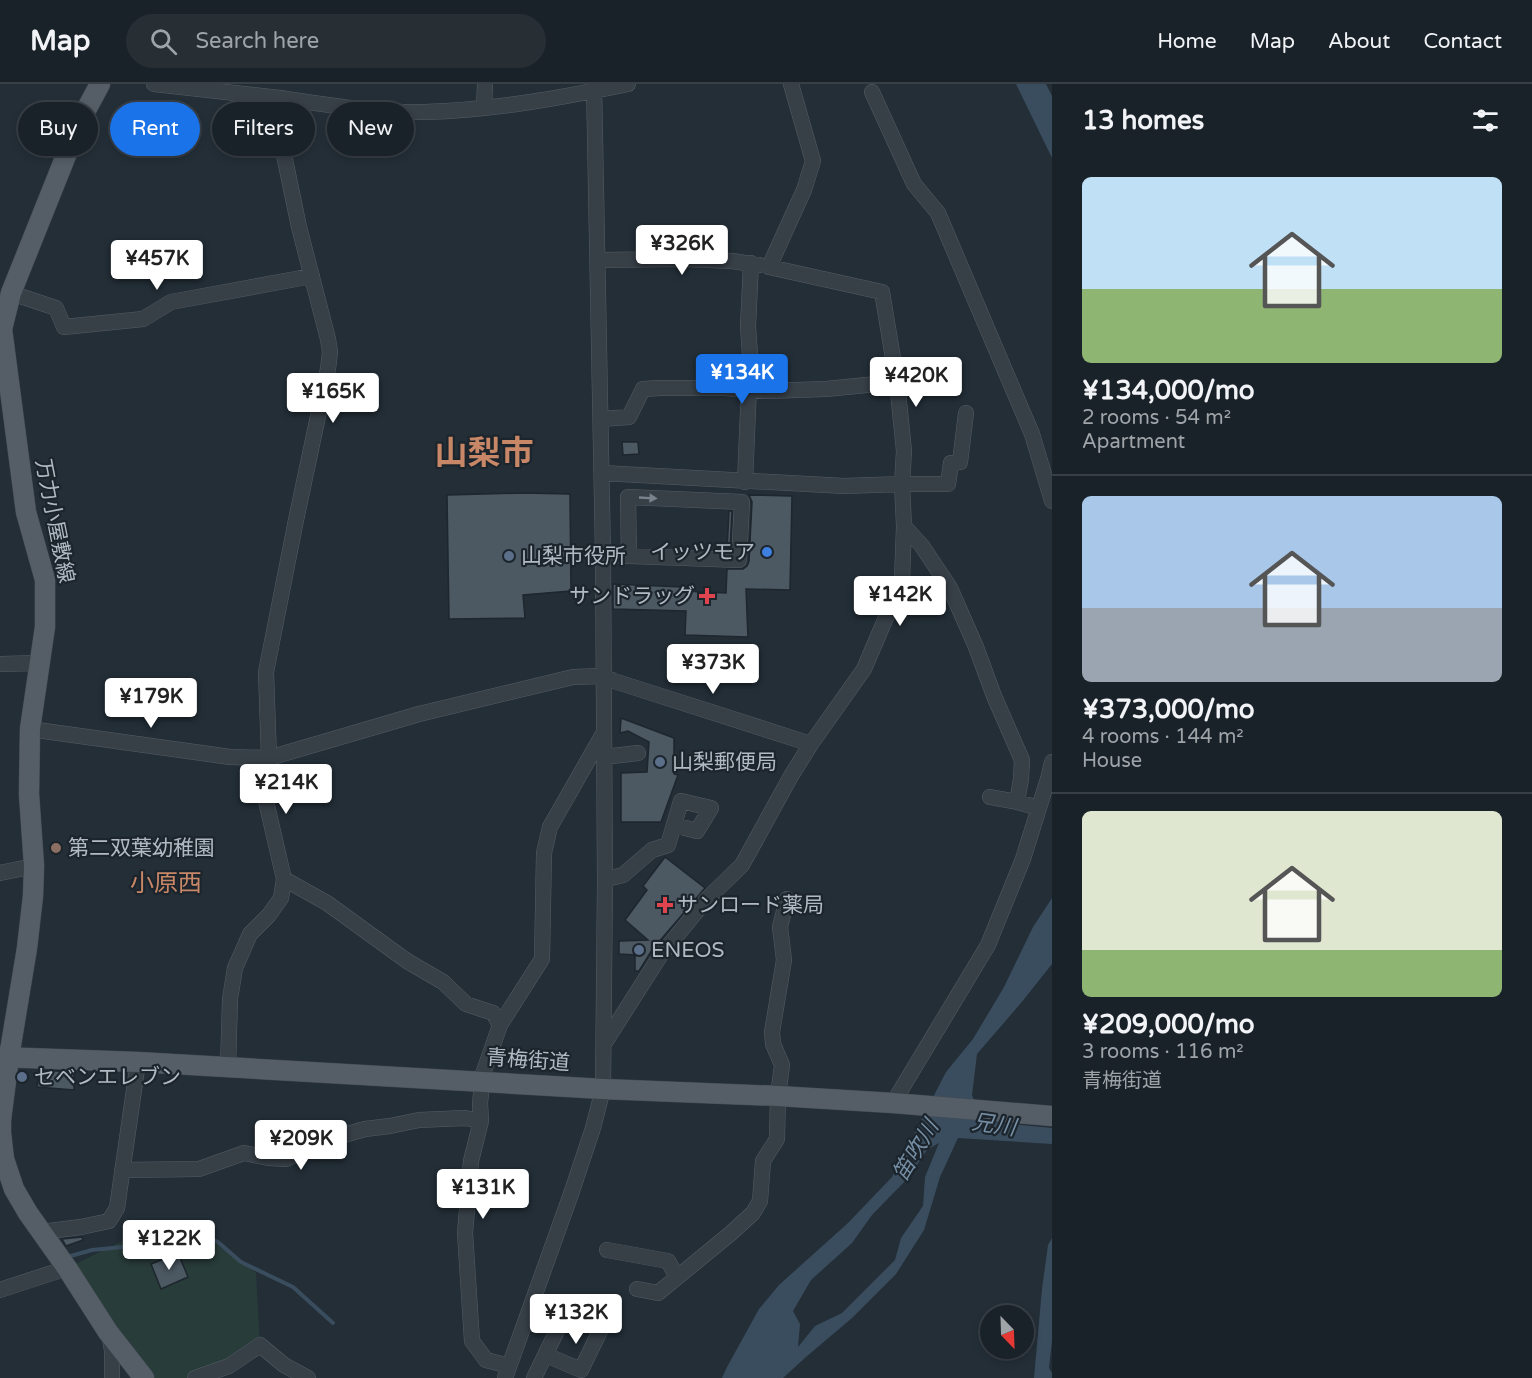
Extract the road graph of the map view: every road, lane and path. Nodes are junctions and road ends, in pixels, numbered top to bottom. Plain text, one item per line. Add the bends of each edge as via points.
1 (100, 84) edge
2 (154, 84) edge
3 (485, 84) edge
4 (628, 84) edge
5 (791, 84) edge
6 (594, 88) edge
7 (872, 92) dead end
8 (272, 97) junction
9 (484, 108) junction
10 (598, 261) junction
11 (751, 263) junction
12 (769, 267) junction
13 (312, 276) junction
14 (11, 292) junction
15 (2, 345) edge
16 (897, 382) junction
17 (748, 389) junction
18 (966, 413) dead end
19 (601, 419) junction
20 (602, 473) junction
21 (745, 482) junction
22 (902, 484) junction
23 (1052, 501) edge
24 (904, 526) junction
25 (603, 555) junction
26 (629, 556) junction
27 (39, 663) junction
28 (0, 664) edge
29 (603, 676) junction
30 (30, 729) junction
31 (603, 734) junction
32 (811, 744) junction
33 (638, 753) dead end
34 (604, 757) junction
35 (262, 758) junction
36 (1052, 762) edge
37 (990, 797) dead end
38 (1017, 802) junction
39 (1039, 808) junction
40 (674, 825) dead end
41 (34, 866) junction
42 (0, 873) edge
43 (284, 879) junction
44 (605, 881) junction
45 (787, 898) dead end
46 (500, 1025) junction
47 (604, 1044) junction
48 (4, 1057) edge
49 (138, 1062) junction
50 (228, 1068) junction
51 (482, 1081) junction
52 (603, 1089) junction
53 (778, 1096) junction
54 (897, 1103) junction
55 (1052, 1116) edge
56 (481, 1121) junction
57 (1, 1133) edge
58 (122, 1170) junction
59 (42, 1232) junction
60 (607, 1250) dead end
61 (67, 1268) junction
62 (677, 1277) junction
63 (637, 1289) dead end
64 (0, 1290) edge
65 (568, 1308) dead end
66 (602, 1327) dead end
67 (108, 1332) junction
68 (546, 1354) junction
69 (507, 1372) edge
70 (112, 1378) edge
71 (144, 1378) edge
72 (195, 1378) edge
73 (308, 1378) edge
74 (534, 1378) edge

1 - 14 main road, 万力小屋敷線 via 79,123
2 - 8 street
3 - 9 street
4 - 6 street
5 - 12 street via 813,160 804,190
6 - 9 street
6 - 10 street
7 - 23 street via 914,184 938,213 1032,434
8 - 9 street via 423,112
8 - 13 street
10 - 11 street via 682,259
10 - 19 street
11 - 12 street
11 - 17 street
12 - 16 street via 882,292
13 - 14 street via 171,302 143,319 64,327 56,308
13 - 35 street via 330,352 266,672
14 - 15 main road, 万力小屋敷線
15 - 27 main road, 万力小屋敷線 via 26,512 45,580 45,627
16 - 17 street via 826,389
16 - 22 street via 904,451
17 - 19 street via 643,390 629,417
17 - 21 street
18 - 22 street via 960,462 951,463 948,484
19 - 20 street
20 - 21 street
20 - 25 street
21 - 22 street
22 - 24 street
24 - 32 street via 902,580 880,633 864,669
24 - 38 street via 950,588 976,647 1022,760
25 - 26 street
25 - 29 street
26 -> 26 street via 628,497 742,502 739,560
27 - 28 street
27 - 30 main road, 万力小屋敷線
29 - 31 street
29 - 32 street
29 - 35 street via 573,677 419,714
30 - 35 street
30 - 41 main road, 万力小屋敷線
31 - 34 street
31 - 46 street via 550,827 544,854 542,960
32 - 47 street via 742,865 706,900 660,956
33 - 34 street
34 - 44 street
35 - 43 street
36 - 39 street
37 - 38 street
38 - 39 street
39 - 54 street via 988,945
40 - 44 street via 668,845 652,850 622,875
41 - 42 street
41 - 48 main road, 万力小屋敷線 via 28,937
43 - 46 street via 327,903 443,982 466,1004 493,1013
43 - 50 street via 281,898 250,934 235,968
44 - 47 street
45 - 53 street via 780,927 784,960 772,1032 782,1065
46 - 51 street
47 - 52 street
48 - 49 main road, 青梅街道
48 - 57 main road, 万力小屋敷線
49 - 50 main road, 青梅街道
49 - 58 street
50 - 51 main road, 青梅街道
51 - 52 main road, 青梅街道
51 - 56 street
52 - 53 main road, 青梅街道
52 - 69 street via 571,1194
53 - 54 main road, 青梅街道
53 - 62 street via 777,1139 763,1161 760,1201 753,1213
54 - 55 main road, 青梅街道
56 - 58 street via 419,1120 365,1129 286,1159 244,1153 199,1169
56 - 69 street via 471,1161 465,1233 472,1341 486,1360
57 - 59 main road, 万力小屋敷線 via 3,1159 14,1189
58 - 59 street via 117,1208 109,1221
59 - 61 main road, 万力小屋敷線
60 - 62 street via 668,1261
61 - 64 street
61 - 67 main road, 万力小屋敷線
62 - 63 street via 658,1293
65 - 68 street
66 - 68 street via 581,1370
67 - 70 street
67 - 71 main road, 万力小屋敷線
68 - 74 street
72 - 73 street via 228,1366 260,1345

